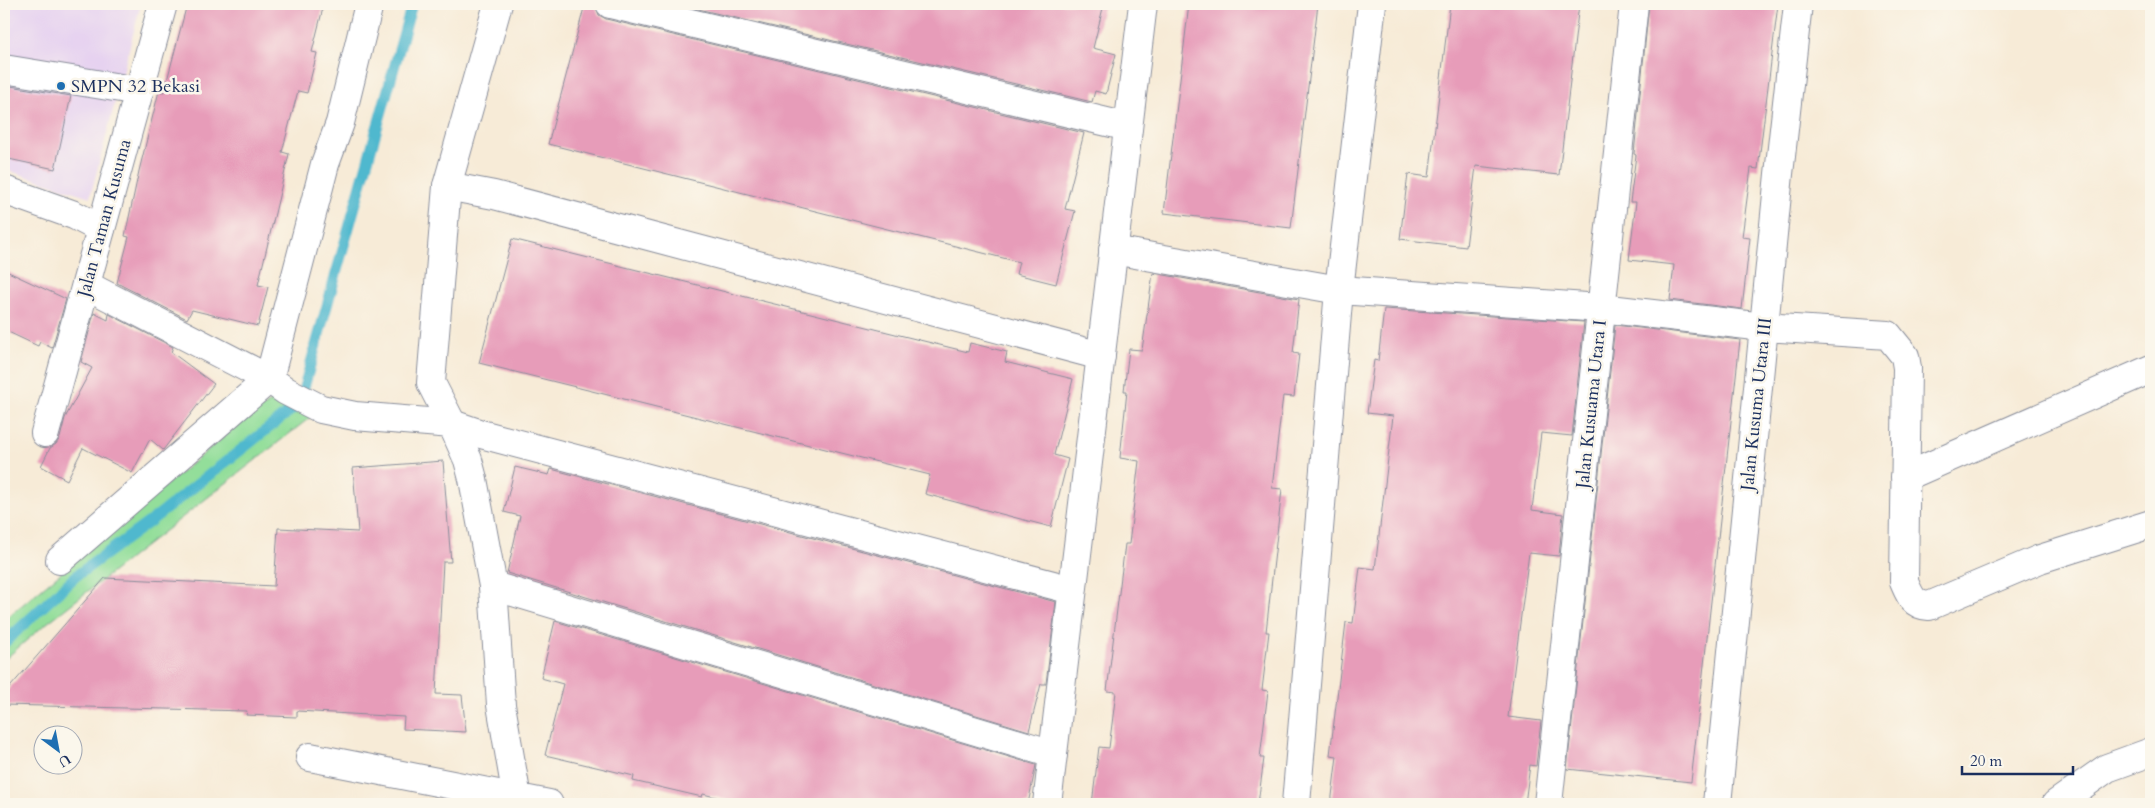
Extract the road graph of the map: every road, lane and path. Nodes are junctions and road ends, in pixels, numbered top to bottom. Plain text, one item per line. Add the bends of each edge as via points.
1 (163, 4) edge
2 (369, 4) edge
3 (498, 4) edge
4 (610, 4) edge
5 (1143, 4) edge
6 (1372, 4) edge
7 (1634, 4) edge
8 (1798, 4) edge
9 (4, 69) edge
10 (138, 91) junction
11 (1128, 127) junction
12 (447, 186) junction
13 (4, 190) edge
14 (101, 229) junction
15 (1113, 250) junction
16 (86, 284) junction
17 (1340, 290) junction
18 (1601, 308) junction
19 (1764, 326) junction
20 (1101, 356) junction
21 (2151, 369) edge
22 (278, 385) junction
23 (452, 424) junction
24 (45, 433) dead end
25 (1905, 477) junction
26 (2151, 524) edge
27 (60, 560) dead end
28 (493, 586) junction
29 (1072, 590) junction
30 (2151, 752) edge
31 (1052, 754) junction
32 (310, 757) dead end
33 (518, 801) edge
34 (549, 804) edge
35 (1047, 804) edge
36 (1296, 804) edge
37 (1548, 804) edge
38 (1717, 804) edge
39 (2056, 804) edge

1 - 10 street, Jalan Taman Kusuma
2 - 22 street via 340,123 325,164
3 - 12 street
4 - 11 street
5 - 11 street
6 - 17 street
7 - 18 street, Jalan Kusuama Utara I
8 - 19 street, Jalan Kusuma Utara III
9 - 10 street
10 - 14 street, Jalan Taman Kusuma
11 - 15 street
12 - 20 street via 494,195
12 - 23 street via 431,383
13 - 14 street via 74,215
14 - 16 street, Jalan Taman Kusuma
15 - 17 street
15 - 20 street
16 - 22 street
16 - 24 street, Jalan Taman Kusuma
17 - 18 street
17 - 36 street
18 - 19 street
18 - 37 street, Jalan Kusuama Utara I
19 - 25 street via 1888,335 1897,344 1905,356 1907,368
19 - 38 street, Jalan Kusuma Utara III
20 - 29 street
21 - 25 street
22 - 23 street via 321,409 355,416
22 - 27 street
23 - 28 street via 473,479
23 - 29 street
25 - 26 street via 1904,582 1911,598 1919,605 1929,606 2040,559
28 - 31 street
28 - 33 street via 501,706
29 - 31 street
30 - 39 street via 2107,768
31 - 35 street
32 - 33 street
33 - 34 street

